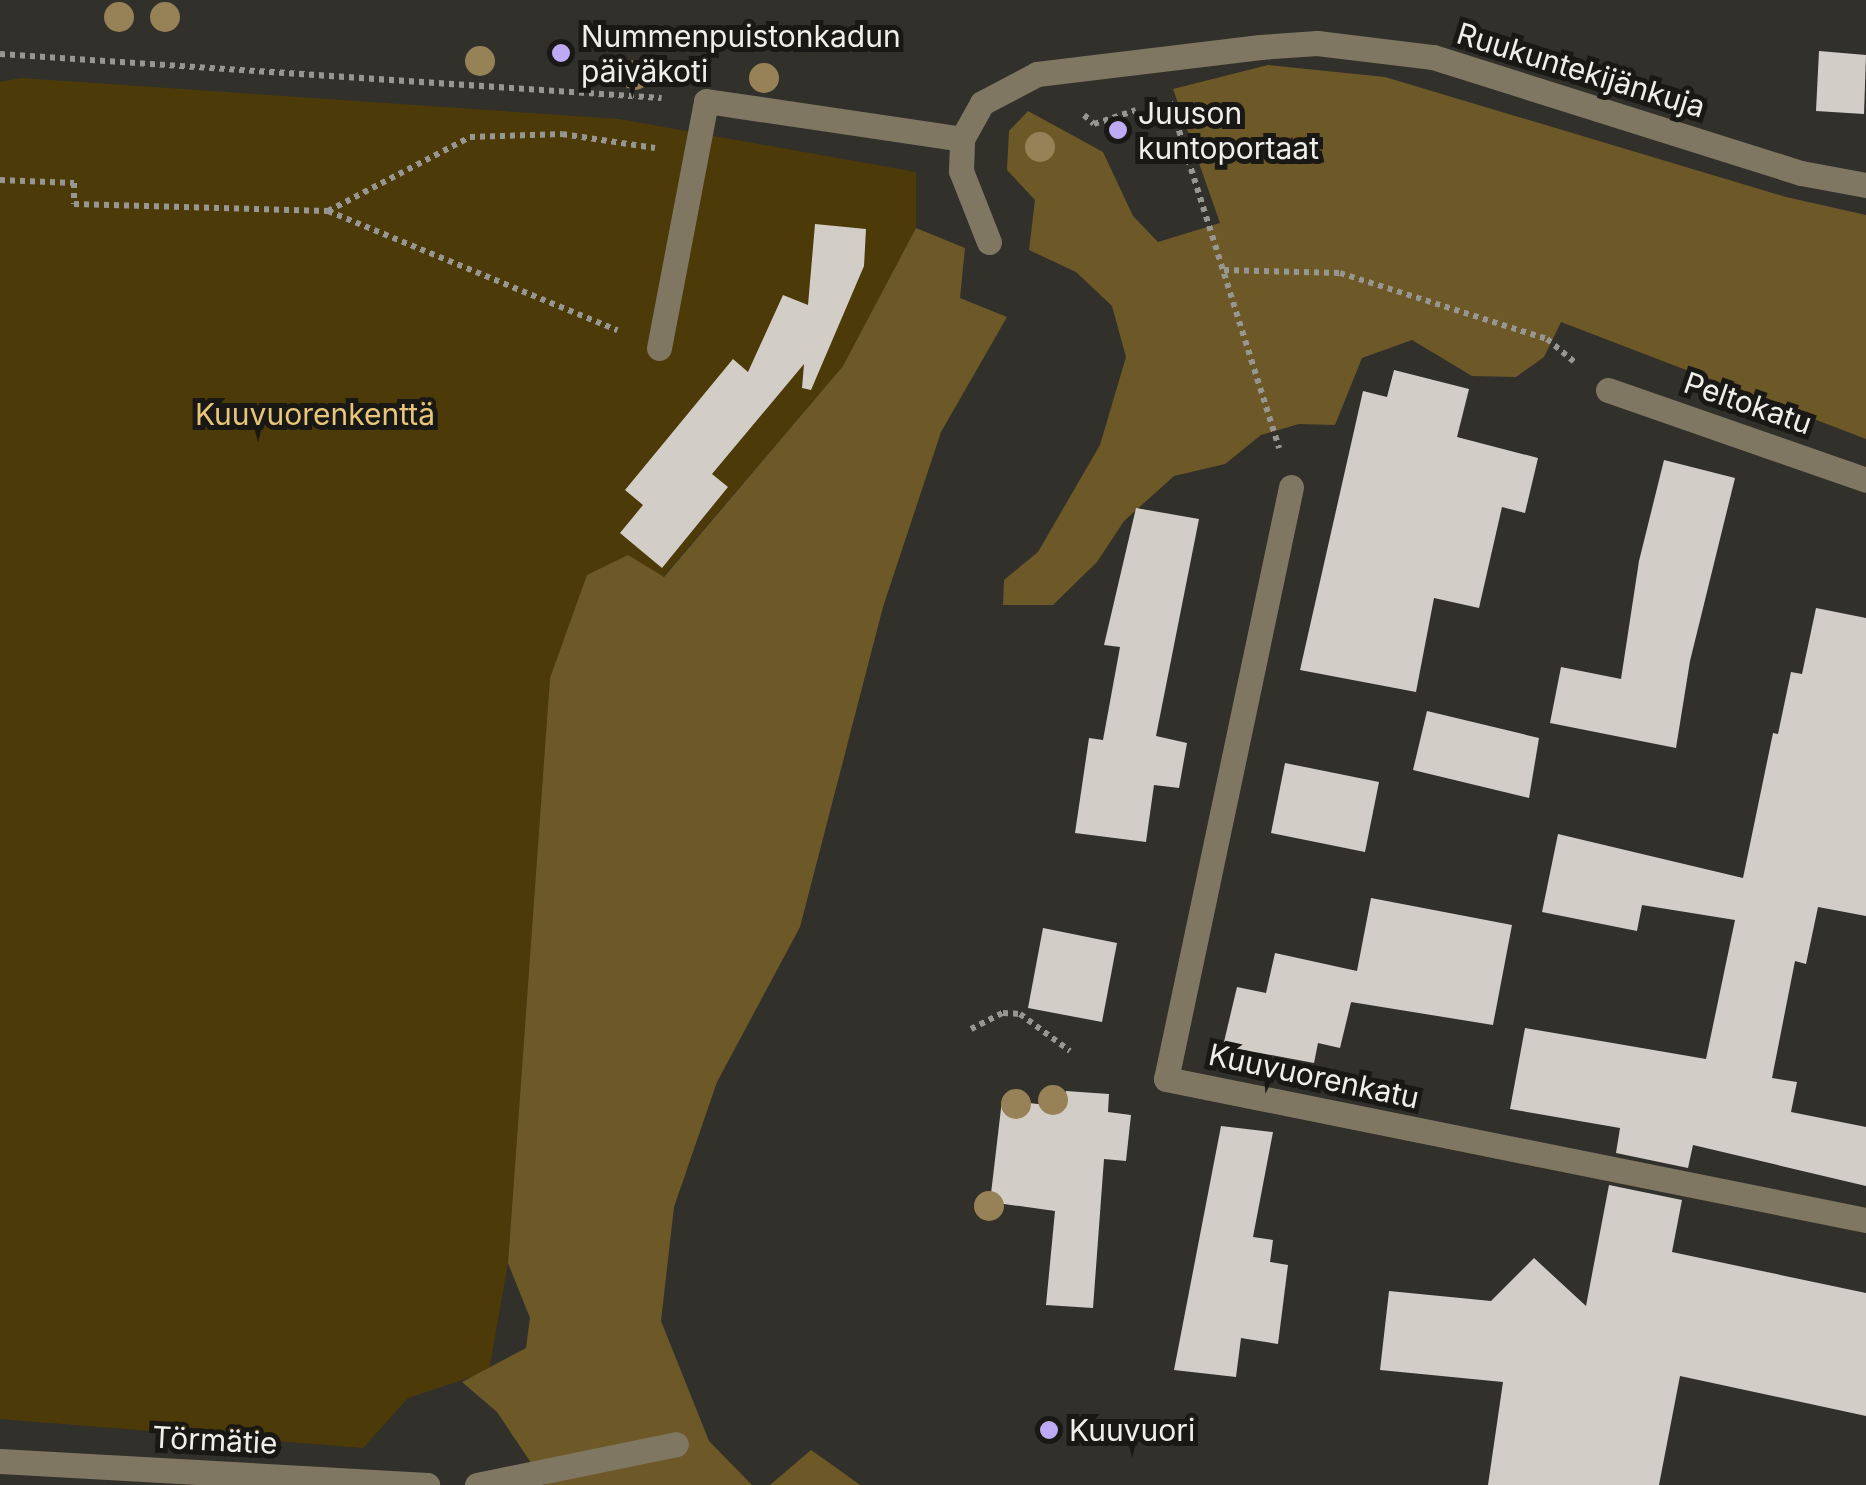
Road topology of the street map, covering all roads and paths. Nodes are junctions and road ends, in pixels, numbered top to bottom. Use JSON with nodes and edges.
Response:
{"nodes":[{"id":1,"x":0,"y":54,"type":"edge"},
{"id":2,"x":706,"y":101,"type":"junction"},
{"id":3,"x":1119,"y":115,"type":"dead end"},
{"id":4,"x":962,"y":139,"type":"junction"},
{"id":5,"x":696,"y":154,"type":"junction"},
{"id":6,"x":0,"y":180,"type":"edge"},
{"id":7,"x":1866,"y":185,"type":"edge"},
{"id":8,"x":328,"y":211,"type":"junction"},
{"id":9,"x":989,"y":242,"type":"dead end"},
{"id":10,"x":1224,"y":270,"type":"junction"},
{"id":11,"x":660,"y":348,"type":"joint"},
{"id":12,"x":1608,"y":390,"type":"joint"},
{"id":13,"x":1276,"y":439,"type":"dead end"},
{"id":14,"x":1866,"y":480,"type":"edge"},
{"id":15,"x":1291,"y":487,"type":"dead end"},
{"id":16,"x":972,"y":1029,"type":"dead end"},
{"id":17,"x":1070,"y":1051,"type":"dead end"},
{"id":18,"x":1866,"y":1220,"type":"edge"},
{"id":19,"x":676,"y":1444,"type":"dead end"},
{"id":20,"x":0,"y":1461,"type":"edge"},
{"id":21,"x":427,"y":1485,"type":"edge"},
{"id":22,"x":476,"y":1485,"type":"edge"}],
"edges":[{"from":1,"to":2,"type":"path"},
{"from":2,"to":4,"type":"street"},
{"from":2,"to":5,"type":"street"},
{"from":3,"to":10,"type":"path"},
{"from":4,"to":7,"type":"street","name":"Ruukuntekijänkuja"},
{"from":4,"to":9,"type":"street"},
{"from":5,"to":8,"type":"path"},
{"from":5,"to":11,"type":"street"},
{"from":6,"to":8,"type":"path"},
{"from":8,"to":11,"type":"path"},
{"from":10,"to":12,"type":"path"},
{"from":10,"to":13,"type":"path"},
{"from":12,"to":14,"type":"street","name":"Peltokatu"},
{"from":15,"to":18,"type":"street","name":"Kuuvuorenkatu"},
{"from":16,"to":17,"type":"path"},
{"from":19,"to":22,"type":"street"},
{"from":20,"to":21,"type":"street","name":"Törmätie"}]}
